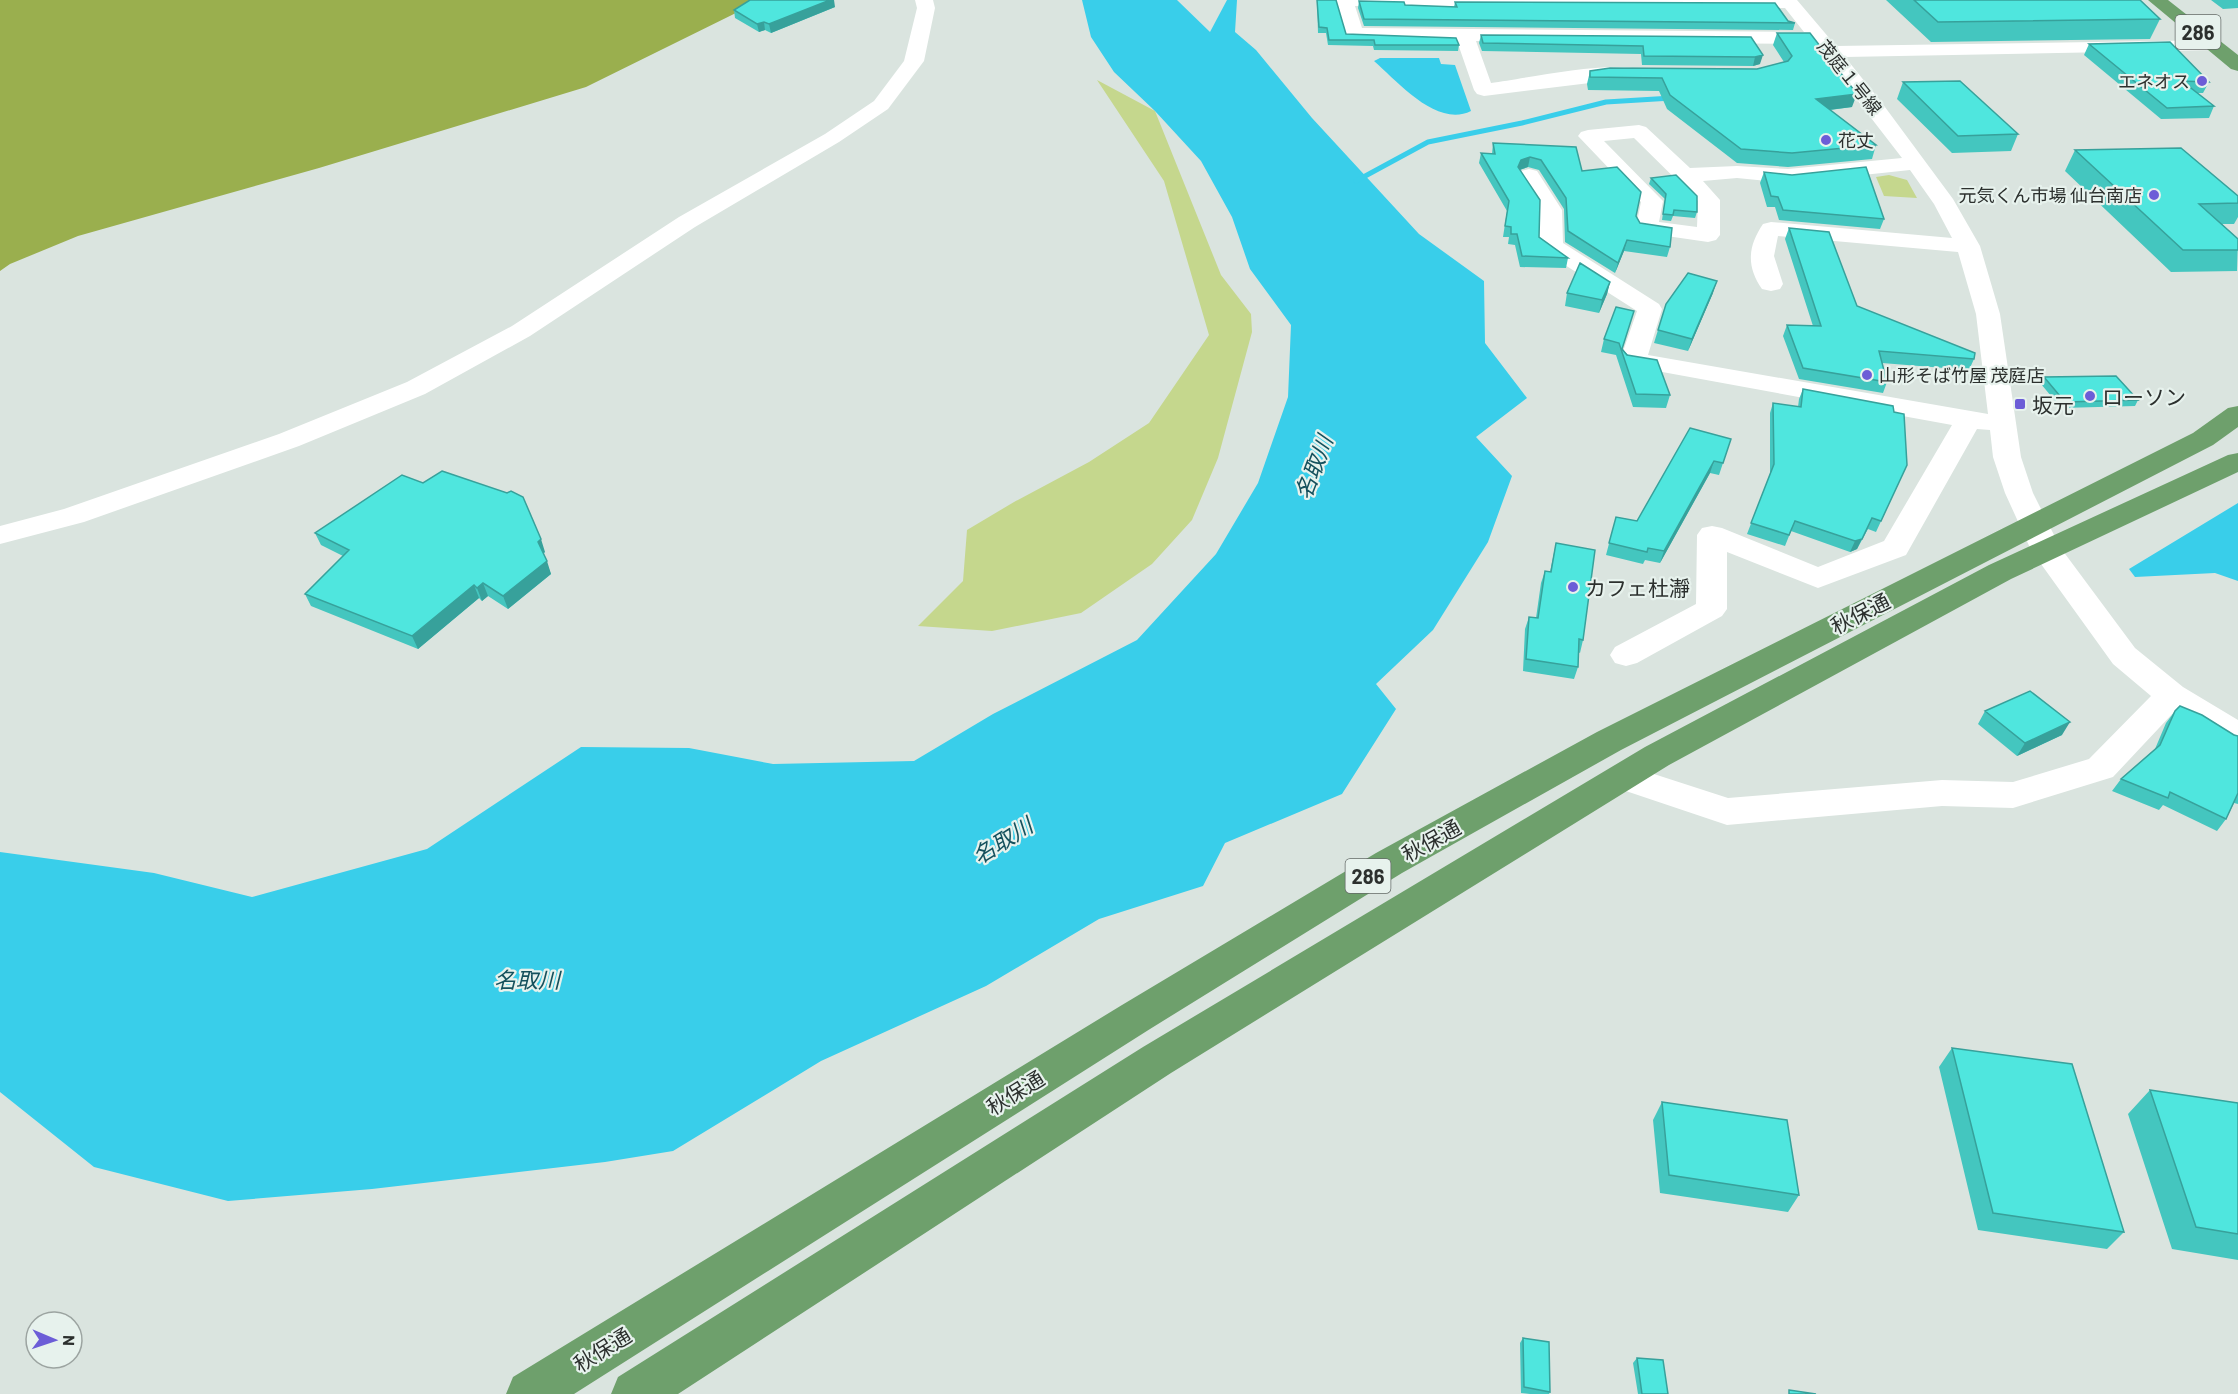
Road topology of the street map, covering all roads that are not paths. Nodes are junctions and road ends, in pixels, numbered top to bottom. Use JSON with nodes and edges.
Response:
{"nodes":[{"id":1,"x":924,"y":0,"type":"edge"},
{"id":2,"x":1344,"y":0,"type":"edge"},
{"id":3,"x":2157,"y":0,"type":"edge"},
{"id":4,"x":2182,"y":0,"type":"edge"},
{"id":5,"x":1572,"y":1,"type":"edge"},
{"id":6,"x":1675,"y":1,"type":"edge"},
{"id":7,"x":1789,"y":2,"type":"edge"},
{"id":8,"x":1465,"y":35,"type":"junction"},
{"id":9,"x":1589,"y":35,"type":"junction"},
{"id":10,"x":2213,"y":44,"type":"junction"},
{"id":11,"x":2238,"y":44,"type":"edge"},
{"id":12,"x":1823,"y":45,"type":"junction"},
{"id":13,"x":2238,"y":65,"type":"edge"},
{"id":14,"x":1652,"y":73,"type":"edge"},
{"id":15,"x":1594,"y":75,"type":"junction"},
{"id":16,"x":1621,"y":96,"type":"edge"},
{"id":17,"x":1916,"y":163,"type":"junction"},
{"id":18,"x":1685,"y":175,"type":"junction"},
{"id":19,"x":1529,"y":176,"type":"dead end"},
{"id":20,"x":1968,"y":246,"type":"junction"},
{"id":21,"x":1771,"y":284,"type":"dead end"},
{"id":22,"x":2238,"y":414,"type":"edge"},
{"id":23,"x":1969,"y":420,"type":"junction"},
{"id":24,"x":2001,"y":422,"type":"junction"},
{"id":25,"x":2238,"y":461,"type":"edge"},
{"id":26,"x":0,"y":535,"type":"edge"},
{"id":27,"x":2040,"y":538,"type":"junction"},
{"id":28,"x":1626,"y":655,"type":"dead end"},
{"id":29,"x":2172,"y":695,"type":"junction"},
{"id":30,"x":2238,"y":736,"type":"edge"},
{"id":31,"x":1623,"y":777,"type":"junction"},
{"id":32,"x":530,"y":1394,"type":"edge"},
{"id":33,"x":635,"y":1394,"type":"edge"}],
"edges":[{"from":1,"to":26,"type":"street"},
{"from":2,"to":5,"type":"street"},
{"from":2,"to":8,"type":"street"},
{"from":3,"to":10,"type":"highway","number":"286"},
{"from":4,"to":11,"type":"highway","number":"286"},
{"from":5,"to":6,"type":"street"},
{"from":5,"to":9,"type":"street"},
{"from":6,"to":7,"type":"street"},
{"from":7,"to":12,"type":"street","name":"茂庭１号線"},
{"from":8,"to":9,"type":"street"},
{"from":8,"to":15,"type":"street"},
{"from":9,"to":12,"type":"street"},
{"from":10,"to":12,"type":"street"},
{"from":10,"to":13,"type":"highway","number":"286"},
{"from":12,"to":17,"type":"street","name":"茂庭１号線"},
{"from":14,"to":15,"type":"street"},
{"from":15,"to":16,"type":"street"},
{"from":17,"to":18,"type":"street"},
{"from":17,"to":20,"type":"street","name":"茂庭１号線"},
{"from":18,"to":18,"type":"street"},
{"from":19,"to":23,"type":"street"},
{"from":20,"to":21,"type":"street"},
{"from":20,"to":24,"type":"street","name":"茂庭１号線"},
{"from":22,"to":27,"type":"highway","name":"秋保通","number":"286"},
{"from":23,"to":24,"type":"street"},
{"from":23,"to":28,"type":"street"},
{"from":24,"to":27,"type":"street","name":"茂庭１号線"},
{"from":25,"to":27,"type":"highway","name":"秋保通","number":"286"},
{"from":27,"to":29,"type":"street","name":"茂庭１号線"},
{"from":27,"to":31,"type":"highway","name":"秋保通","number":"286"},
{"from":27,"to":32,"type":"highway","name":"秋保通","number":"286"},
{"from":29,"to":30,"type":"street","name":"茂庭１号線"},
{"from":29,"to":31,"type":"street"},
{"from":31,"to":33,"type":"highway","name":"秋保通","number":"286"}]}
